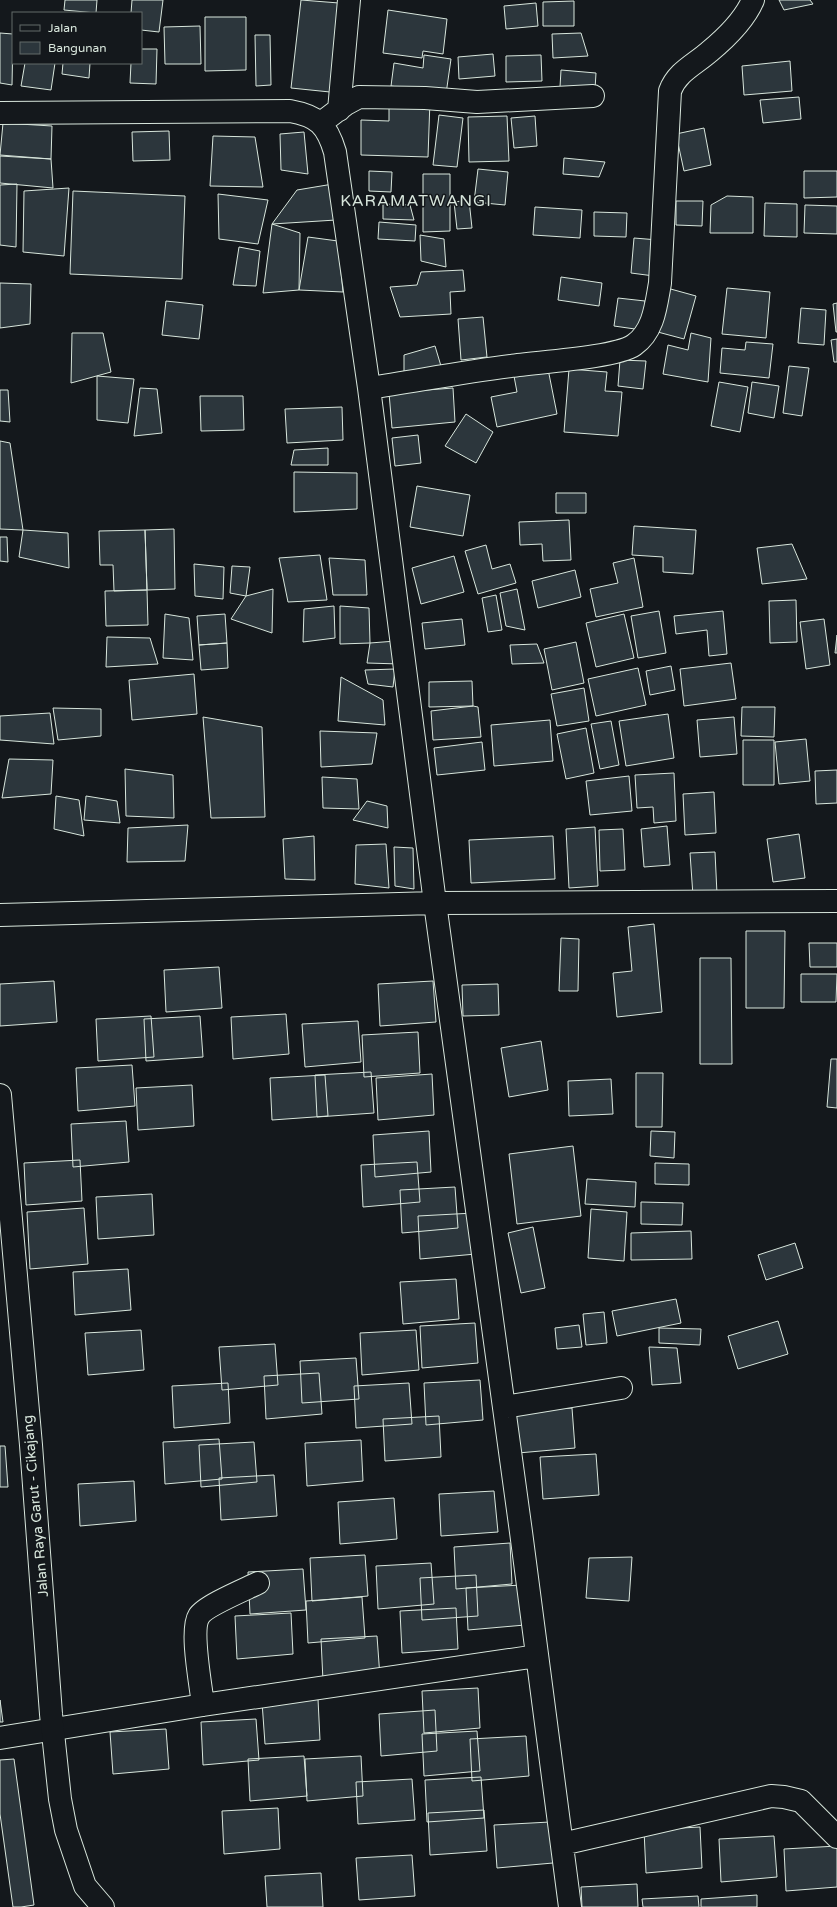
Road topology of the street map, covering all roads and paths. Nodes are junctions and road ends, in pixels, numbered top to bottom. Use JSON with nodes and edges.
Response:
{"nodes":[{"id":1,"x":349,"y":0,"type":"edge"},
{"id":2,"x":753,"y":0,"type":"edge"},
{"id":3,"x":593,"y":96,"type":"dead end"},
{"id":4,"x":339,"y":110,"type":"junction"},
{"id":5,"x":0,"y":113,"type":"edge"},
{"id":6,"x":320,"y":123,"type":"junction"},
{"id":7,"x":369,"y":388,"type":"junction"},
{"id":8,"x":837,"y":900,"type":"edge"},
{"id":9,"x":435,"y":903,"type":"junction"},
{"id":10,"x":0,"y":915,"type":"edge"},
{"id":11,"x":0,"y":1095,"type":"edge"},
{"id":12,"x":621,"y":1388,"type":"dead end"},
{"id":13,"x":504,"y":1407,"type":"junction"},
{"id":14,"x":258,"y":1583,"type":"dead end"},
{"id":15,"x":537,"y":1656,"type":"junction"},
{"id":16,"x":203,"y":1705,"type":"junction"},
{"id":17,"x":53,"y":1729,"type":"junction"},
{"id":18,"x":0,"y":1738,"type":"edge"},
{"id":19,"x":837,"y":1836,"type":"edge"},
{"id":20,"x":562,"y":1844,"type":"junction"},
{"id":21,"x":102,"y":1907,"type":"edge"},
{"id":22,"x":570,"y":1907,"type":"edge"}],
"edges":[{"from":1,"to":4,"type":"street"},
{"from":2,"to":7,"type":"street"},
{"from":3,"to":4,"type":"street"},
{"from":4,"to":6,"type":"street"},
{"from":5,"to":6,"type":"street"},
{"from":6,"to":7,"type":"street"},
{"from":7,"to":9,"type":"street"},
{"from":8,"to":9,"type":"street"},
{"from":9,"to":10,"type":"street"},
{"from":9,"to":13,"type":"street"},
{"from":11,"to":17,"type":"street","name":"Jalan Raya Garut - Cikajang"},
{"from":12,"to":13,"type":"street"},
{"from":13,"to":15,"type":"street"},
{"from":14,"to":16,"type":"street"},
{"from":15,"to":16,"type":"street"},
{"from":15,"to":20,"type":"street"},
{"from":16,"to":17,"type":"street"},
{"from":17,"to":18,"type":"street"},
{"from":17,"to":21,"type":"street","name":"Jalan Raya Garut - Cikajang"},
{"from":19,"to":20,"type":"street"},
{"from":20,"to":22,"type":"street"}]}
